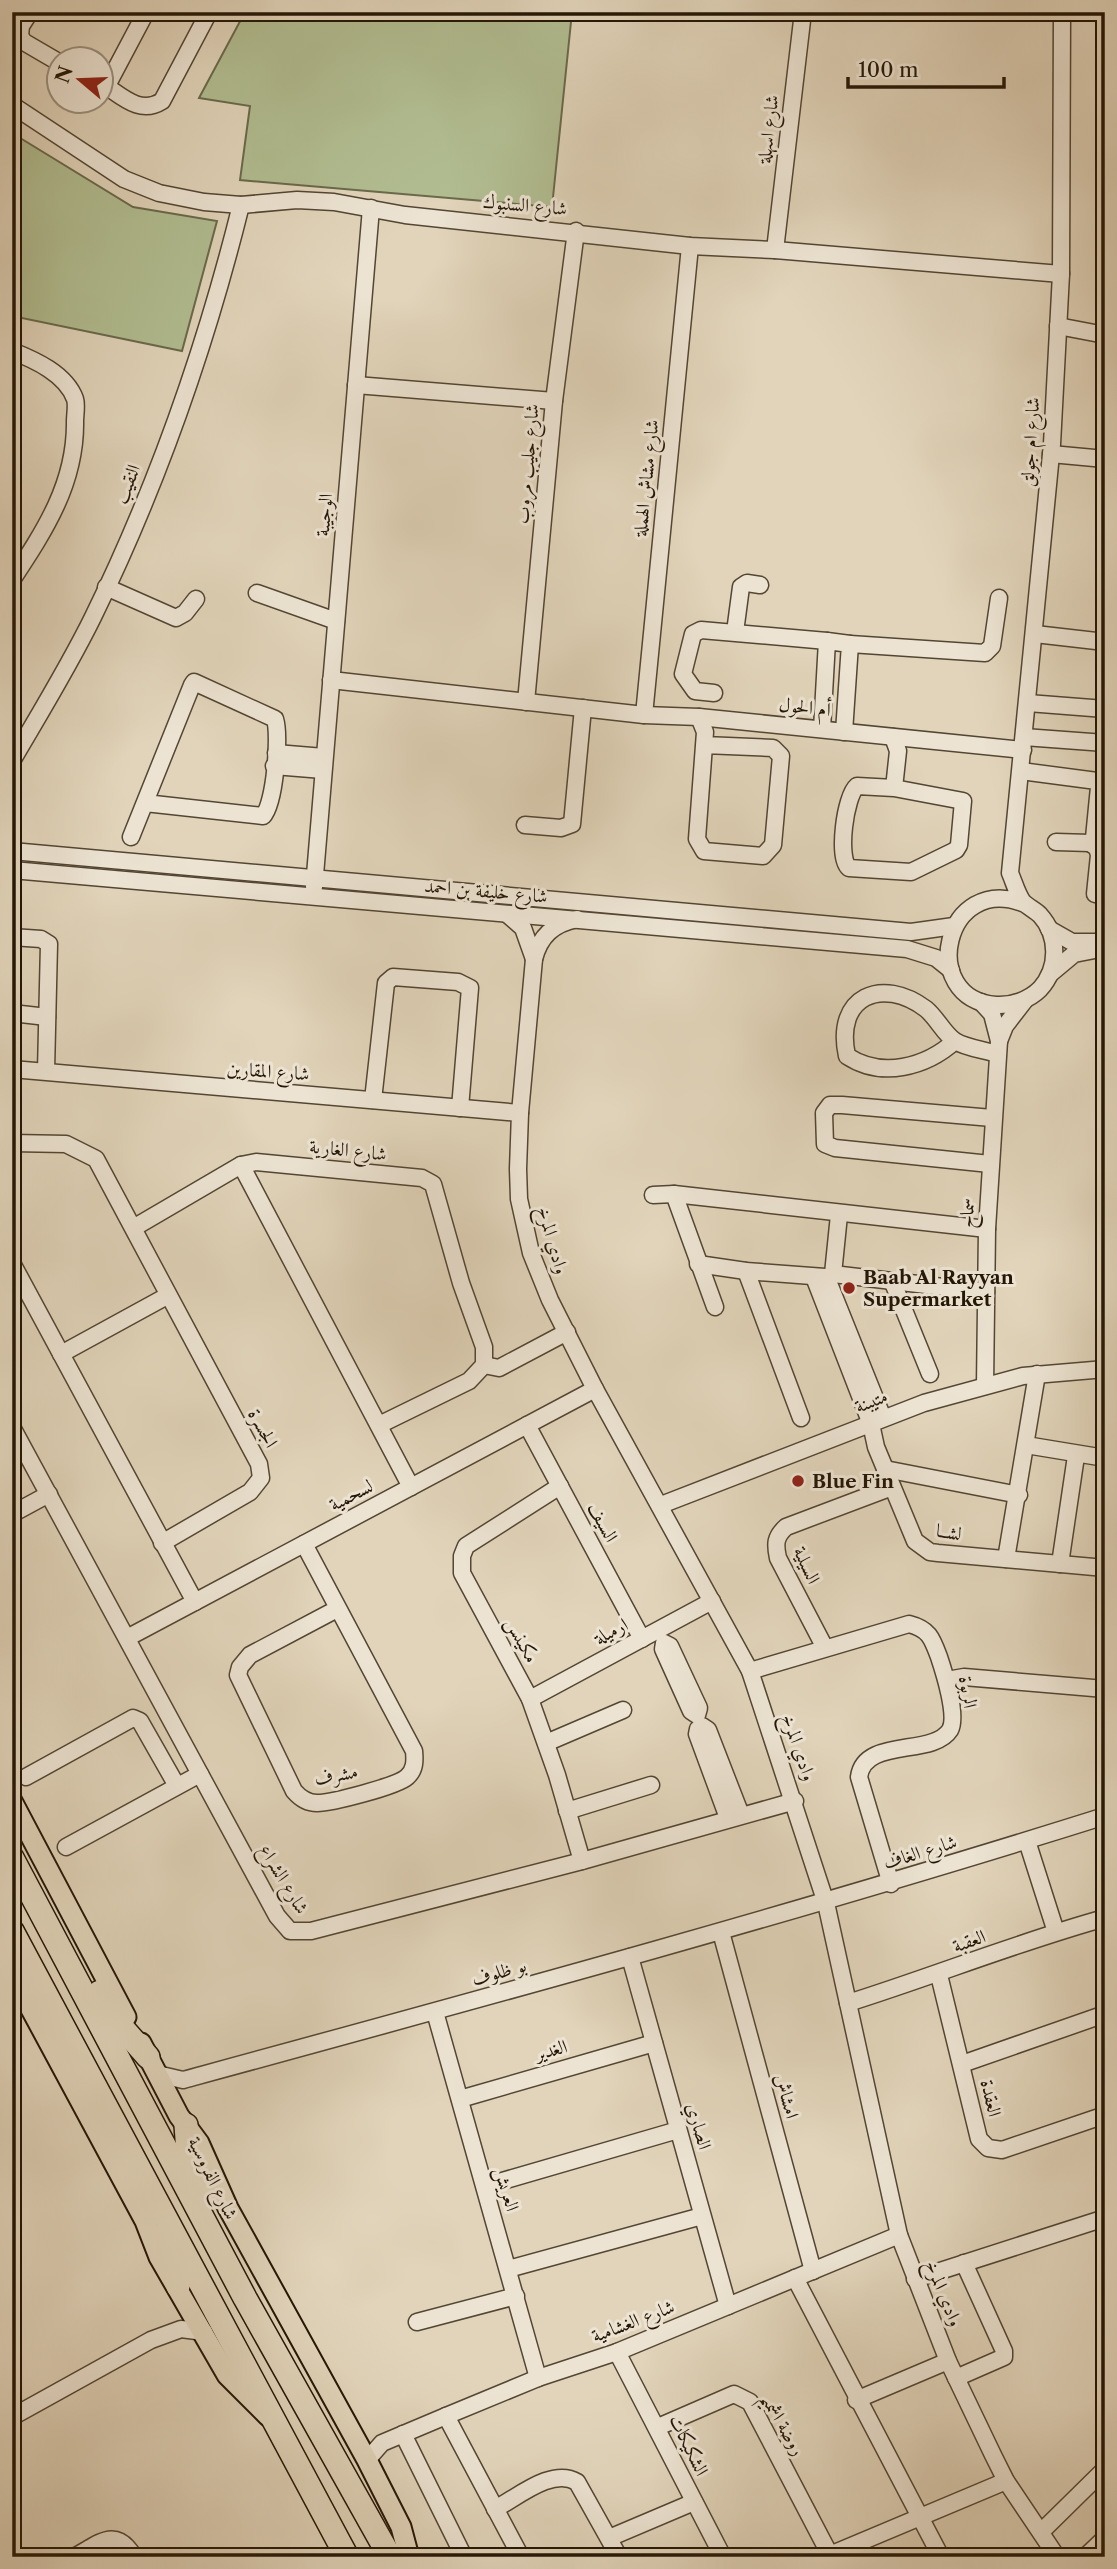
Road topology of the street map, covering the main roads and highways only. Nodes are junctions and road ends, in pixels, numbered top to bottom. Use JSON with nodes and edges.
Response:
{"nodes":[{"id":1,"x":12,"y":1801,"type":"edge"},
{"id":2,"x":12,"y":1858,"type":"edge"},
{"id":3,"x":26,"y":1884,"type":"junction"},
{"id":4,"x":12,"y":1931,"type":"edge"},
{"id":5,"x":12,"y":1974,"type":"edge"},
{"id":6,"x":152,"y":2066,"type":"junction"},
{"id":7,"x":90,"y":2078,"type":"junction"},
{"id":8,"x":180,"y":2116,"type":"junction"},
{"id":9,"x":237,"y":2282,"type":"junction"},
{"id":10,"x":181,"y":2291,"type":"junction"},
{"id":11,"x":276,"y":2423,"type":"junction"},
{"id":12,"x":347,"y":2557,"type":"edge"},
{"id":13,"x":390,"y":2557,"type":"edge"},
{"id":14,"x":409,"y":2557,"type":"edge"}],
"edges":[{"from":1,"to":6,"type":"main road","name":"شارع الفروسية"},
{"from":2,"to":3,"type":"highway","name":"شارع الفروسية"},
{"from":3,"to":6,"type":"highway"},
{"from":3,"to":9,"type":"highway","name":"شارع الفروسية"},
{"from":4,"to":7,"type":"highway"},
{"from":5,"to":10,"type":"main road"},
{"from":6,"to":8,"type":"main road","name":"شارع الفروسية"},
{"from":7,"to":10,"type":"highway"},
{"from":7,"to":11,"type":"highway"},
{"from":8,"to":9,"type":"highway"},
{"from":8,"to":14,"type":"main road","name":"شارع الفروسية"},
{"from":9,"to":13,"type":"highway","name":"شارع الفروسية"},
{"from":10,"to":11,"type":"main road"},
{"from":11,"to":12,"type":"highway"}]}
